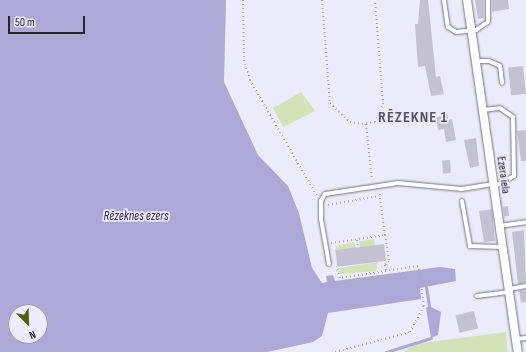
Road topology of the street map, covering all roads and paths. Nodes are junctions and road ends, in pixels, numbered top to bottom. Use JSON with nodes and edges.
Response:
{"nodes":[{"id":1,"x":243,"y":0,"type":"edge"},
{"id":2,"x":322,"y":0,"type":"edge"},
{"id":3,"x":375,"y":0,"type":"edge"},
{"id":4,"x":444,"y":0,"type":"edge"},
{"id":5,"x":467,"y":0,"type":"edge"},
{"id":6,"x":488,"y":0,"type":"edge"},
{"id":7,"x":471,"y":30,"type":"junction"},
{"id":8,"x":475,"y":61,"type":"junction"},
{"id":9,"x":502,"y":83,"type":"dead end"},
{"id":10,"x":482,"y":110,"type":"junction"},
{"id":11,"x":366,"y":124,"type":"junction"},
{"id":12,"x":372,"y":185,"type":"junction"},
{"id":13,"x":378,"y":185,"type":"junction"},
{"id":14,"x":492,"y":186,"type":"junction"},
{"id":15,"x":379,"y":196,"type":"junction"},
{"id":16,"x":321,"y":201,"type":"junction"},
{"id":17,"x":462,"y":201,"type":"dead end"},
{"id":18,"x":328,"y":209,"type":"dead end"},
{"id":19,"x":526,"y":222,"type":"edge"},
{"id":20,"x":498,"y":226,"type":"junction"},
{"id":21,"x":384,"y":235,"type":"junction"},
{"id":22,"x":330,"y":238,"type":"dead end"},
{"id":23,"x":357,"y":240,"type":"junction"},
{"id":24,"x":502,"y":247,"type":"junction"},
{"id":25,"x":358,"y":248,"type":"dead end"},
{"id":26,"x":329,"y":264,"type":"joint"},
{"id":27,"x":386,"y":271,"type":"junction"},
{"id":28,"x":412,"y":272,"type":"dead end"},
{"id":29,"x":404,"y":273,"type":"junction"},
{"id":30,"x":394,"y":274,"type":"junction"},
{"id":31,"x":383,"y":276,"type":"junction"},
{"id":32,"x":373,"y":277,"type":"junction"},
{"id":33,"x":362,"y":279,"type":"junction"},
{"id":34,"x":351,"y":280,"type":"junction"},
{"id":35,"x":344,"y":282,"type":"dead end"},
{"id":36,"x":406,"y":283,"type":"dead end"},
{"id":37,"x":395,"y":285,"type":"dead end"},
{"id":38,"x":385,"y":286,"type":"dead end"},
{"id":39,"x":526,"y":286,"type":"edge"},
{"id":40,"x":374,"y":288,"type":"dead end"},
{"id":41,"x":364,"y":289,"type":"dead end"},
{"id":42,"x":353,"y":290,"type":"dead end"},
{"id":43,"x":508,"y":290,"type":"junction"},
{"id":44,"x":477,"y":296,"type":"dead end"},
{"id":45,"x":526,"y":338,"type":"edge"},
{"id":46,"x":516,"y":339,"type":"junction"},
{"id":47,"x":335,"y":352,"type":"edge"},
{"id":48,"x":518,"y":352,"type":"edge"}],
"edges":[{"from":1,"to":16,"type":"path"},
{"from":2,"to":11,"type":"path"},
{"from":3,"to":11,"type":"path"},
{"from":4,"to":7,"type":"lane"},
{"from":5,"to":7,"type":"street","name":"Ezera iela"},
{"from":6,"to":7,"type":"lane"},
{"from":7,"to":8,"type":"street","name":"Ezera iela"},
{"from":8,"to":9,"type":"lane"},
{"from":8,"to":10,"type":"street","name":"Ezera iela"},
{"from":10,"to":14,"type":"street","name":"Ezera iela"},
{"from":10,"to":14,"type":"lane"},
{"from":11,"to":12,"type":"path"},
{"from":12,"to":13,"type":"lane"},
{"from":12,"to":16,"type":"lane"},
{"from":13,"to":14,"type":"lane"},
{"from":13,"to":15,"type":"path"},
{"from":14,"to":20,"type":"street","name":"Ezera iela"},
{"from":15,"to":18,"type":"path"},
{"from":15,"to":21,"type":"path"},
{"from":16,"to":26,"type":"lane"},
{"from":17,"to":24,"type":"lane"},
{"from":19,"to":20,"type":"lane"},
{"from":20,"to":24,"type":"street","name":"Ezera iela"},
{"from":21,"to":23,"type":"path"},
{"from":21,"to":27,"type":"path"},
{"from":22,"to":23,"type":"path"},
{"from":23,"to":25,"type":"path"},
{"from":24,"to":43,"type":"street","name":"Ezera iela"},
{"from":26,"to":27,"type":"path"},
{"from":27,"to":47,"type":"path"},
{"from":28,"to":29,"type":"path"},
{"from":29,"to":30,"type":"path"},
{"from":29,"to":36,"type":"path"},
{"from":30,"to":31,"type":"path"},
{"from":30,"to":37,"type":"path"},
{"from":31,"to":32,"type":"path"},
{"from":31,"to":38,"type":"path"},
{"from":32,"to":33,"type":"path"},
{"from":32,"to":40,"type":"path"},
{"from":33,"to":34,"type":"path"},
{"from":33,"to":41,"type":"path"},
{"from":34,"to":35,"type":"path"},
{"from":34,"to":42,"type":"path"},
{"from":39,"to":43,"type":"lane"},
{"from":43,"to":44,"type":"lane"},
{"from":43,"to":46,"type":"street","name":"Ezera iela"},
{"from":45,"to":46,"type":"lane"},
{"from":46,"to":48,"type":"street","name":"Ezera iela"}]}
